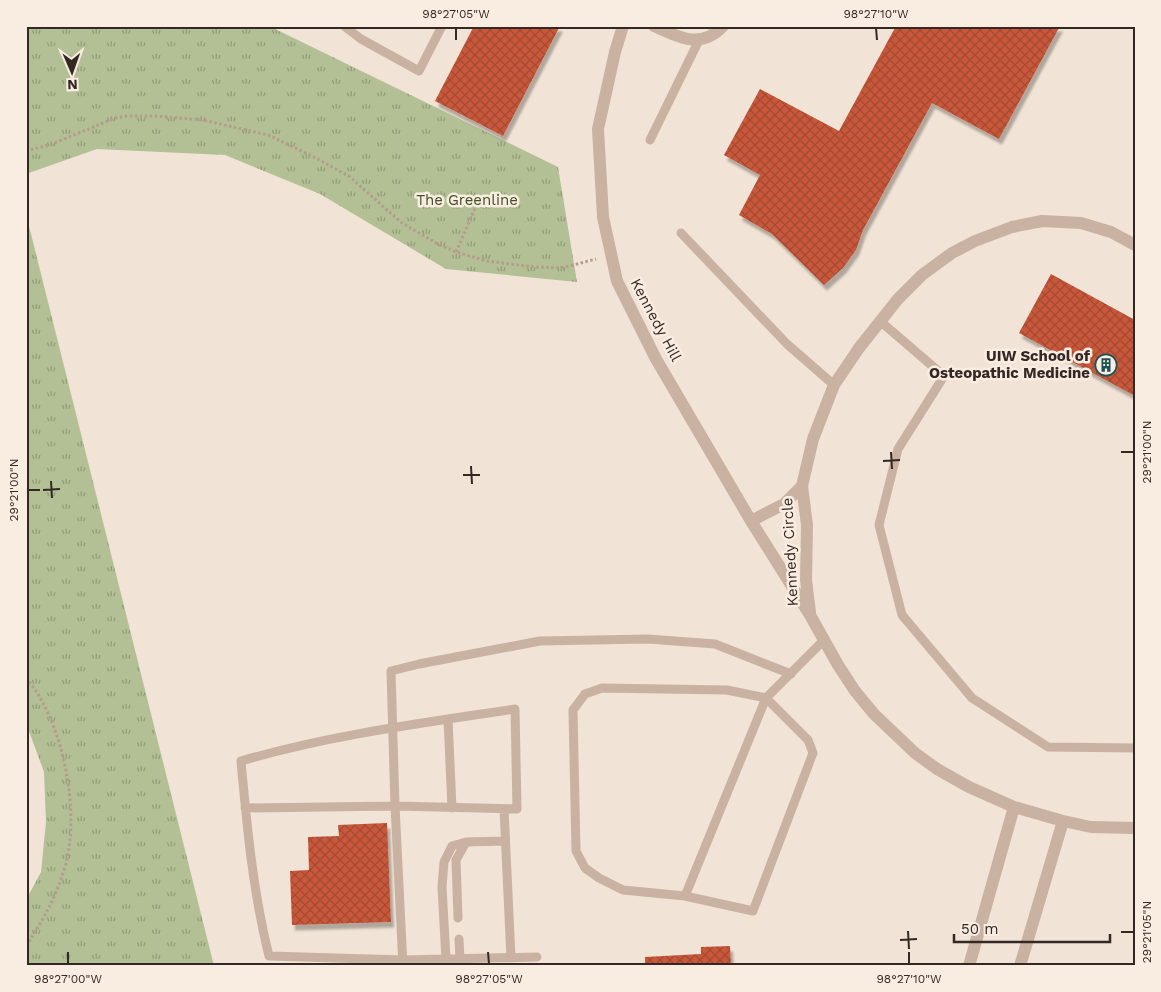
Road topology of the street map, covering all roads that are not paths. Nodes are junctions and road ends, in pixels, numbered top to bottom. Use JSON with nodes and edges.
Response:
{"nodes":[{"id":1,"x":344,"y":26,"type":"edge"},
{"id":2,"x":442,"y":26,"type":"edge"},
{"id":3,"x":623,"y":26,"type":"edge"},
{"id":4,"x":654,"y":26,"type":"edge"},
{"id":5,"x":723,"y":26,"type":"edge"},
{"id":6,"x":699,"y":40,"type":"junction"},
{"id":7,"x":650,"y":140,"type":"dead end"},
{"id":8,"x":681,"y":233,"type":"dead end"},
{"id":9,"x":1135,"y":245,"type":"edge"},
{"id":10,"x":880,"y":321,"type":"junction"},
{"id":11,"x":834,"y":384,"type":"junction"},
{"id":12,"x":802,"y":486,"type":"junction"},
{"id":13,"x":751,"y":521,"type":"junction"},
{"id":14,"x":810,"y":615,"type":"junction"},
{"id":15,"x":823,"y":641,"type":"junction"},
{"id":16,"x":791,"y":674,"type":"junction"},
{"id":17,"x":766,"y":698,"type":"junction"},
{"id":18,"x":448,"y":719,"type":"junction"},
{"id":19,"x":394,"y":727,"type":"junction"},
{"id":20,"x":1135,"y":748,"type":"edge"},
{"id":21,"x":395,"y":806,"type":"junction"},
{"id":22,"x":1014,"y":806,"type":"junction"},
{"id":23,"x":246,"y":808,"type":"junction"},
{"id":24,"x":452,"y":808,"type":"junction"},
{"id":25,"x":504,"y":810,"type":"junction"},
{"id":26,"x":1063,"y":821,"type":"junction"},
{"id":27,"x":1135,"y":828,"type":"edge"},
{"id":28,"x":505,"y":840,"type":"junction"},
{"id":29,"x":466,"y":842,"type":"junction"},
{"id":30,"x":685,"y":896,"type":"junction"},
{"id":31,"x":458,"y":918,"type":"dead end"},
{"id":32,"x":459,"y":939,"type":"dead end"},
{"id":33,"x":537,"y":957,"type":"dead end"},
{"id":34,"x":511,"y":958,"type":"junction"},
{"id":35,"x":446,"y":959,"type":"junction"},
{"id":36,"x":460,"y":959,"type":"junction"},
{"id":37,"x":403,"y":963,"type":"edge"},
{"id":38,"x":969,"y":966,"type":"edge"},
{"id":39,"x":1020,"y":966,"type":"edge"}],
"edges":[{"from":1,"to":2,"type":"lane"},
{"from":3,"to":13,"type":"street","name":"Kennedy Hill"},
{"from":4,"to":6,"type":"street"},
{"from":5,"to":6,"type":"street"},
{"from":6,"to":7,"type":"lane"},
{"from":8,"to":11,"type":"lane"},
{"from":9,"to":10,"type":"street","name":"Kennedy Circle"},
{"from":10,"to":11,"type":"street","name":"Kennedy Circle"},
{"from":10,"to":20,"type":"lane"},
{"from":11,"to":12,"type":"street","name":"Kennedy Circle"},
{"from":12,"to":13,"type":"street","name":"Kennedy Circle"},
{"from":12,"to":14,"type":"street","name":"Kennedy Circle"},
{"from":13,"to":14,"type":"street","name":"Kennedy Circle"},
{"from":14,"to":15,"type":"street","name":"Kennedy Circle"},
{"from":15,"to":16,"type":"lane"},
{"from":15,"to":22,"type":"street","name":"Kennedy Circle"},
{"from":16,"to":17,"type":"lane"},
{"from":16,"to":19,"type":"lane"},
{"from":17,"to":30,"type":"lane"},
{"from":17,"to":30,"type":"lane"},
{"from":17,"to":30,"type":"lane"},
{"from":18,"to":19,"type":"lane"},
{"from":18,"to":24,"type":"lane"},
{"from":18,"to":25,"type":"lane"},
{"from":19,"to":21,"type":"lane"},
{"from":19,"to":23,"type":"lane"},
{"from":21,"to":23,"type":"lane"},
{"from":21,"to":24,"type":"lane"},
{"from":21,"to":37,"type":"lane"},
{"from":22,"to":26,"type":"street","name":"Kennedy Circle"},
{"from":22,"to":38,"type":"street"},
{"from":23,"to":37,"type":"lane"},
{"from":24,"to":25,"type":"lane"},
{"from":25,"to":28,"type":"lane"},
{"from":26,"to":27,"type":"street","name":"Kennedy Circle"},
{"from":26,"to":39,"type":"street"},
{"from":28,"to":29,"type":"lane"},
{"from":28,"to":34,"type":"lane"},
{"from":29,"to":31,"type":"lane"},
{"from":29,"to":35,"type":"lane"},
{"from":32,"to":36,"type":"lane"},
{"from":33,"to":34,"type":"lane"},
{"from":34,"to":36,"type":"lane"},
{"from":35,"to":36,"type":"lane"},
{"from":35,"to":37,"type":"lane"}]}
